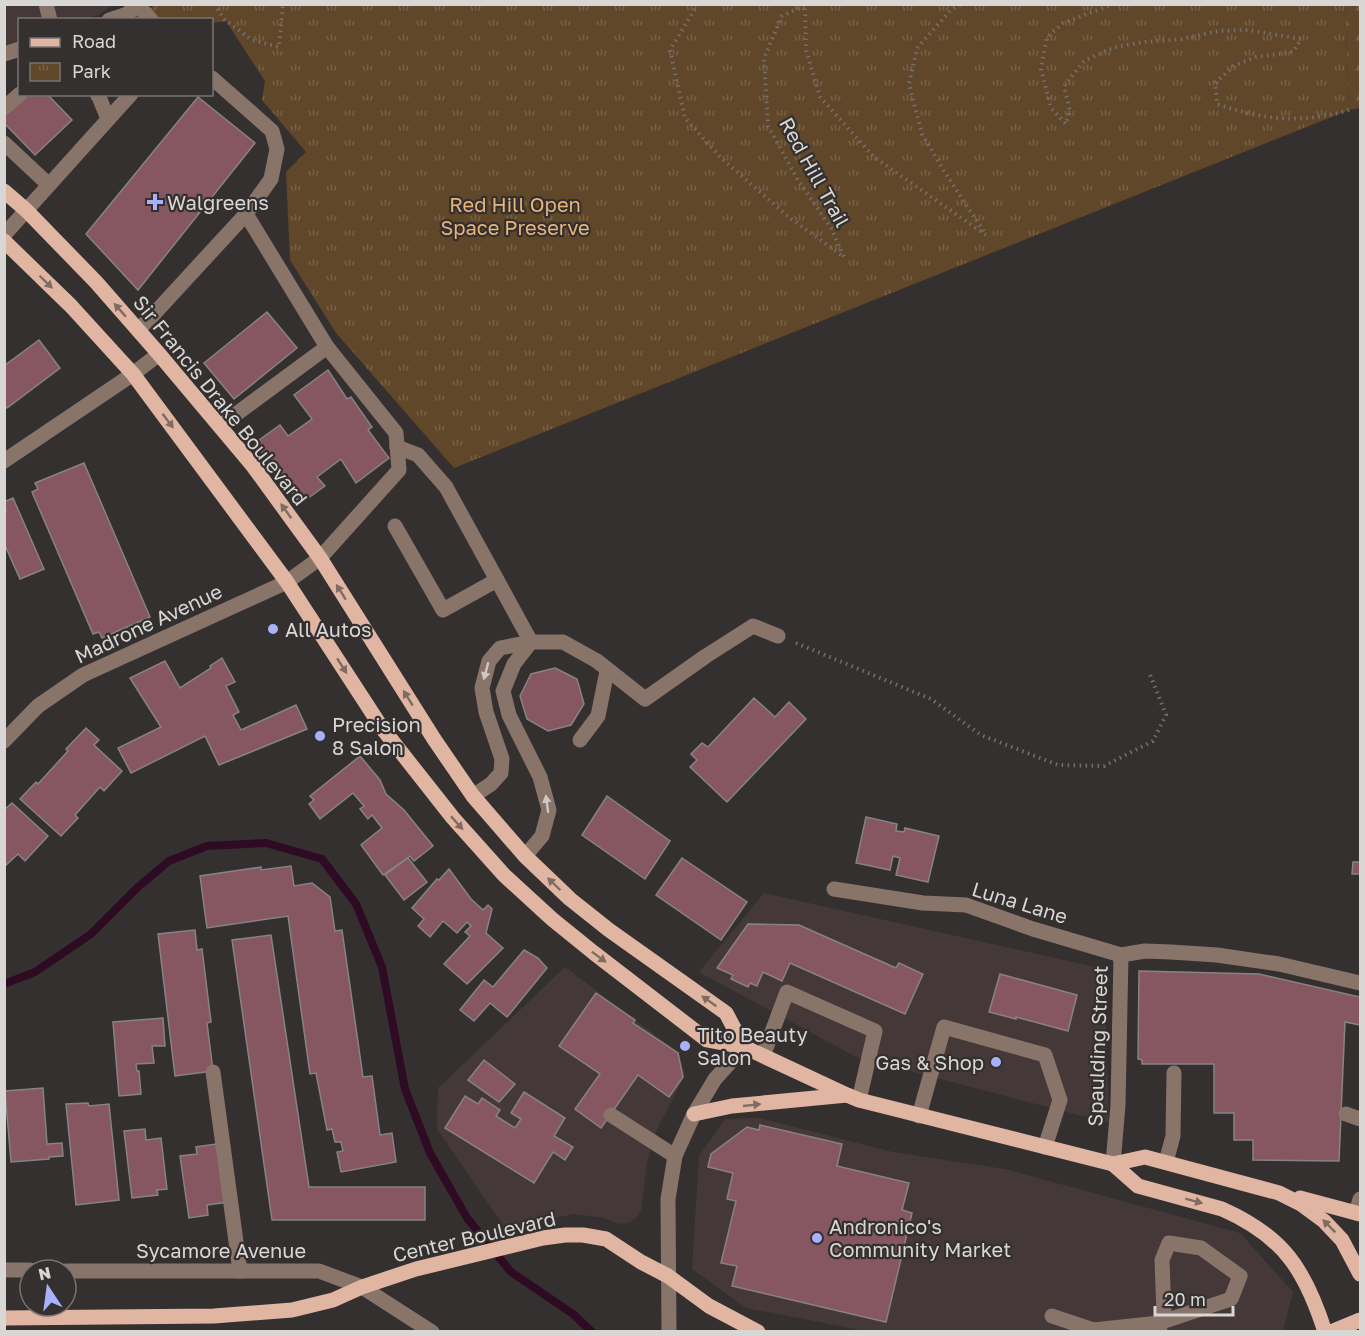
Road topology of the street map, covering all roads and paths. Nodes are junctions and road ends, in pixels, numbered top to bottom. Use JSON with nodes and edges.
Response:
{"nodes":[{"id":1,"x":214,"y":4,"type":"edge"},
{"id":2,"x":283,"y":4,"type":"edge"},
{"id":3,"x":698,"y":4,"type":"edge"},
{"id":4,"x":962,"y":4,"type":"edge"},
{"id":5,"x":1114,"y":4,"type":"edge"},
{"id":6,"x":138,"y":5,"type":"edge"},
{"id":7,"x":116,"y":18,"type":"edge"},
{"id":8,"x":149,"y":18,"type":"edge"},
{"id":9,"x":213,"y":79,"type":"edge"},
{"id":10,"x":18,"y":96,"type":"edge"},
{"id":11,"x":98,"y":96,"type":"edge"},
{"id":12,"x":128,"y":96,"type":"edge"},
{"id":13,"x":4,"y":108,"type":"edge"},
{"id":14,"x":1349,"y":110,"type":"dead end"},
{"id":15,"x":108,"y":119,"type":"junction"},
{"id":16,"x":4,"y":143,"type":"edge"},
{"id":17,"x":49,"y":184,"type":"junction"},
{"id":18,"x":4,"y":191,"type":"edge"},
{"id":19,"x":26,"y":210,"type":"junction"},
{"id":20,"x":246,"y":214,"type":"junction"},
{"id":21,"x":4,"y":235,"type":"edge"},
{"id":22,"x":4,"y":241,"type":"edge"},
{"id":23,"x":138,"y":330,"type":"junction"},
{"id":24,"x":327,"y":347,"type":"junction"},
{"id":25,"x":159,"y":354,"type":"junction"},
{"id":26,"x":133,"y":374,"type":"junction"},
{"id":27,"x":220,"y":426,"type":"junction"},
{"id":28,"x":397,"y":447,"type":"junction"},
{"id":29,"x":4,"y":460,"type":"edge"},
{"id":30,"x":395,"y":526,"type":"dead end"},
{"id":31,"x":320,"y":558,"type":"junction"},
{"id":32,"x":497,"y":580,"type":"junction"},
{"id":33,"x":287,"y":582,"type":"junction"},
{"id":34,"x":778,"y":636,"type":"joint"},
{"id":35,"x":531,"y":642,"type":"junction"},
{"id":36,"x":607,"y":671,"type":"junction"},
{"id":37,"x":1149,"y":672,"type":"dead end"},
{"id":38,"x":580,"y":740,"type":"dead end"},
{"id":39,"x":4,"y":741,"type":"edge"},
{"id":40,"x":473,"y":796,"type":"junction"},
{"id":41,"x":525,"y":856,"type":"junction"},
{"id":42,"x":834,"y":889,"type":"dead end"},
{"id":43,"x":1121,"y":955,"type":"junction"},
{"id":44,"x":1360,"y":982,"type":"edge"},
{"id":45,"x":744,"y":1047,"type":"junction"},
{"id":46,"x":763,"y":1056,"type":"junction"},
{"id":47,"x":213,"y":1072,"type":"dead end"},
{"id":48,"x":1174,"y":1073,"type":"dead end"},
{"id":49,"x":853,"y":1097,"type":"junction"},
{"id":50,"x":694,"y":1114,"type":"junction"},
{"id":51,"x":612,"y":1115,"type":"dead end"},
{"id":52,"x":920,"y":1116,"type":"junction"},
{"id":53,"x":1045,"y":1147,"type":"junction"},
{"id":54,"x":675,"y":1156,"type":"junction"},
{"id":55,"x":1166,"y":1162,"type":"junction"},
{"id":56,"x":1113,"y":1164,"type":"junction"},
{"id":57,"x":1268,"y":1189,"type":"junction"},
{"id":58,"x":1359,"y":1208,"type":"edge"},
{"id":59,"x":78,"y":1271,"type":"edge"},
{"id":60,"x":240,"y":1271,"type":"junction"},
{"id":61,"x":1360,"y":1274,"type":"edge"},
{"id":62,"x":668,"y":1276,"type":"junction"},
{"id":63,"x":362,"y":1287,"type":"junction"},
{"id":64,"x":1052,"y":1316,"type":"dead end"},
{"id":65,"x":4,"y":1318,"type":"edge"},
{"id":66,"x":1360,"y":1320,"type":"edge"},
{"id":67,"x":1160,"y":1327,"type":"edge"},
{"id":68,"x":1094,"y":1331,"type":"edge"},
{"id":69,"x":432,"y":1332,"type":"edge"},
{"id":70,"x":669,"y":1332,"type":"edge"},
{"id":71,"x":758,"y":1332,"type":"edge"},
{"id":72,"x":1325,"y":1332,"type":"edge"},
{"id":73,"x":1331,"y":1332,"type":"edge"}],
"edges":[{"from":1,"to":2,"type":"path"},
{"from":3,"to":4,"type":"path","name":"Red Hill Trail"},
{"from":5,"to":14,"type":"path"},
{"from":6,"to":7,"type":"street"},
{"from":6,"to":8,"type":"street"},
{"from":9,"to":20,"type":"street"},
{"from":10,"to":13,"type":"street"},
{"from":11,"to":15,"type":"street"},
{"from":12,"to":15,"type":"street"},
{"from":15,"to":17,"type":"street"},
{"from":16,"to":17,"type":"street"},
{"from":17,"to":19,"type":"street"},
{"from":18,"to":19,"type":"main road","name":"Sir Francis Drake Boulevard"},
{"from":19,"to":21,"type":"street"},
{"from":23,"to":19,"type":"main road","name":"Sir Francis Drake Boulevard","one_way":true},
{"from":20,"to":23,"type":"street"},
{"from":20,"to":24,"type":"street"},
{"from":22,"to":26,"type":"main road","one_way":true},
{"from":23,"to":25,"type":"main road","name":"Sir Francis Drake Boulevard"},
{"from":24,"to":27,"type":"street"},
{"from":24,"to":28,"type":"street"},
{"from":25,"to":26,"type":"street"},
{"from":25,"to":27,"type":"main road","name":"Sir Francis Drake Boulevard"},
{"from":26,"to":29,"type":"street"},
{"from":26,"to":33,"type":"main road","one_way":true},
{"from":31,"to":27,"type":"main road","name":"Sir Francis Drake Boulevard","one_way":true},
{"from":28,"to":31,"type":"street","name":"Madrone Avenue"},
{"from":28,"to":32,"type":"street"},
{"from":30,"to":32,"type":"street"},
{"from":31,"to":33,"type":"street","name":"Madrone Avenue"},
{"from":40,"to":31,"type":"main road","name":"Sir Francis Drake Boulevard","one_way":true},
{"from":32,"to":35,"type":"street"},
{"from":33,"to":39,"type":"street","name":"Madrone Avenue"},
{"from":33,"to":45,"type":"main road","one_way":true},
{"from":34,"to":36,"type":"street"},
{"from":34,"to":37,"type":"path"},
{"from":35,"to":36,"type":"street"},
{"from":35,"to":40,"type":"street","one_way":true},
{"from":41,"to":35,"type":"street","one_way":true},
{"from":36,"to":38,"type":"street"},
{"from":40,"to":41,"type":"main road","name":"Sir Francis Drake Boulevard"},
{"from":45,"to":41,"type":"main road","name":"Sir Francis Drake Boulevard","one_way":true},
{"from":42,"to":43,"type":"street","name":"Luna Lane"},
{"from":43,"to":44,"type":"street","name":"Spaulding Street"},
{"from":43,"to":56,"type":"street","name":"Spaulding Street"},
{"from":45,"to":46,"type":"main road"},
{"from":45,"to":50,"type":"street"},
{"from":46,"to":49,"type":"main road"},
{"from":46,"to":49,"type":"street"},
{"from":47,"to":60,"type":"street"},
{"from":48,"to":55,"type":"street"},
{"from":50,"to":49,"type":"main road","one_way":true},
{"from":49,"to":52,"type":"main road"},
{"from":50,"to":54,"type":"street"},
{"from":51,"to":54,"type":"street"},
{"from":52,"to":53,"type":"main road"},
{"from":52,"to":53,"type":"street"},
{"from":53,"to":56,"type":"main road"},
{"from":54,"to":62,"type":"street"},
{"from":55,"to":56,"type":"main road"},
{"from":55,"to":57,"type":"main road"},
{"from":56,"to":72,"type":"main road","one_way":true},
{"from":57,"to":58,"type":"main road"},
{"from":61,"to":57,"type":"main road","one_way":true},
{"from":59,"to":60,"type":"street","name":"Sycamore Avenue"},
{"from":60,"to":63,"type":"street","name":"Sycamore Avenue"},
{"from":62,"to":63,"type":"main road","name":"Center Boulevard"},
{"from":62,"to":70,"type":"street"},
{"from":62,"to":71,"type":"main road","name":"Center Boulevard"},
{"from":63,"to":65,"type":"main road","name":"Center Boulevard"},
{"from":63,"to":69,"type":"street","name":"Sycamore Avenue"},
{"from":64,"to":68,"type":"street"},
{"from":66,"to":73,"type":"main road"},
{"from":67,"to":67,"type":"street"},
{"from":67,"to":68,"type":"street"}]}
